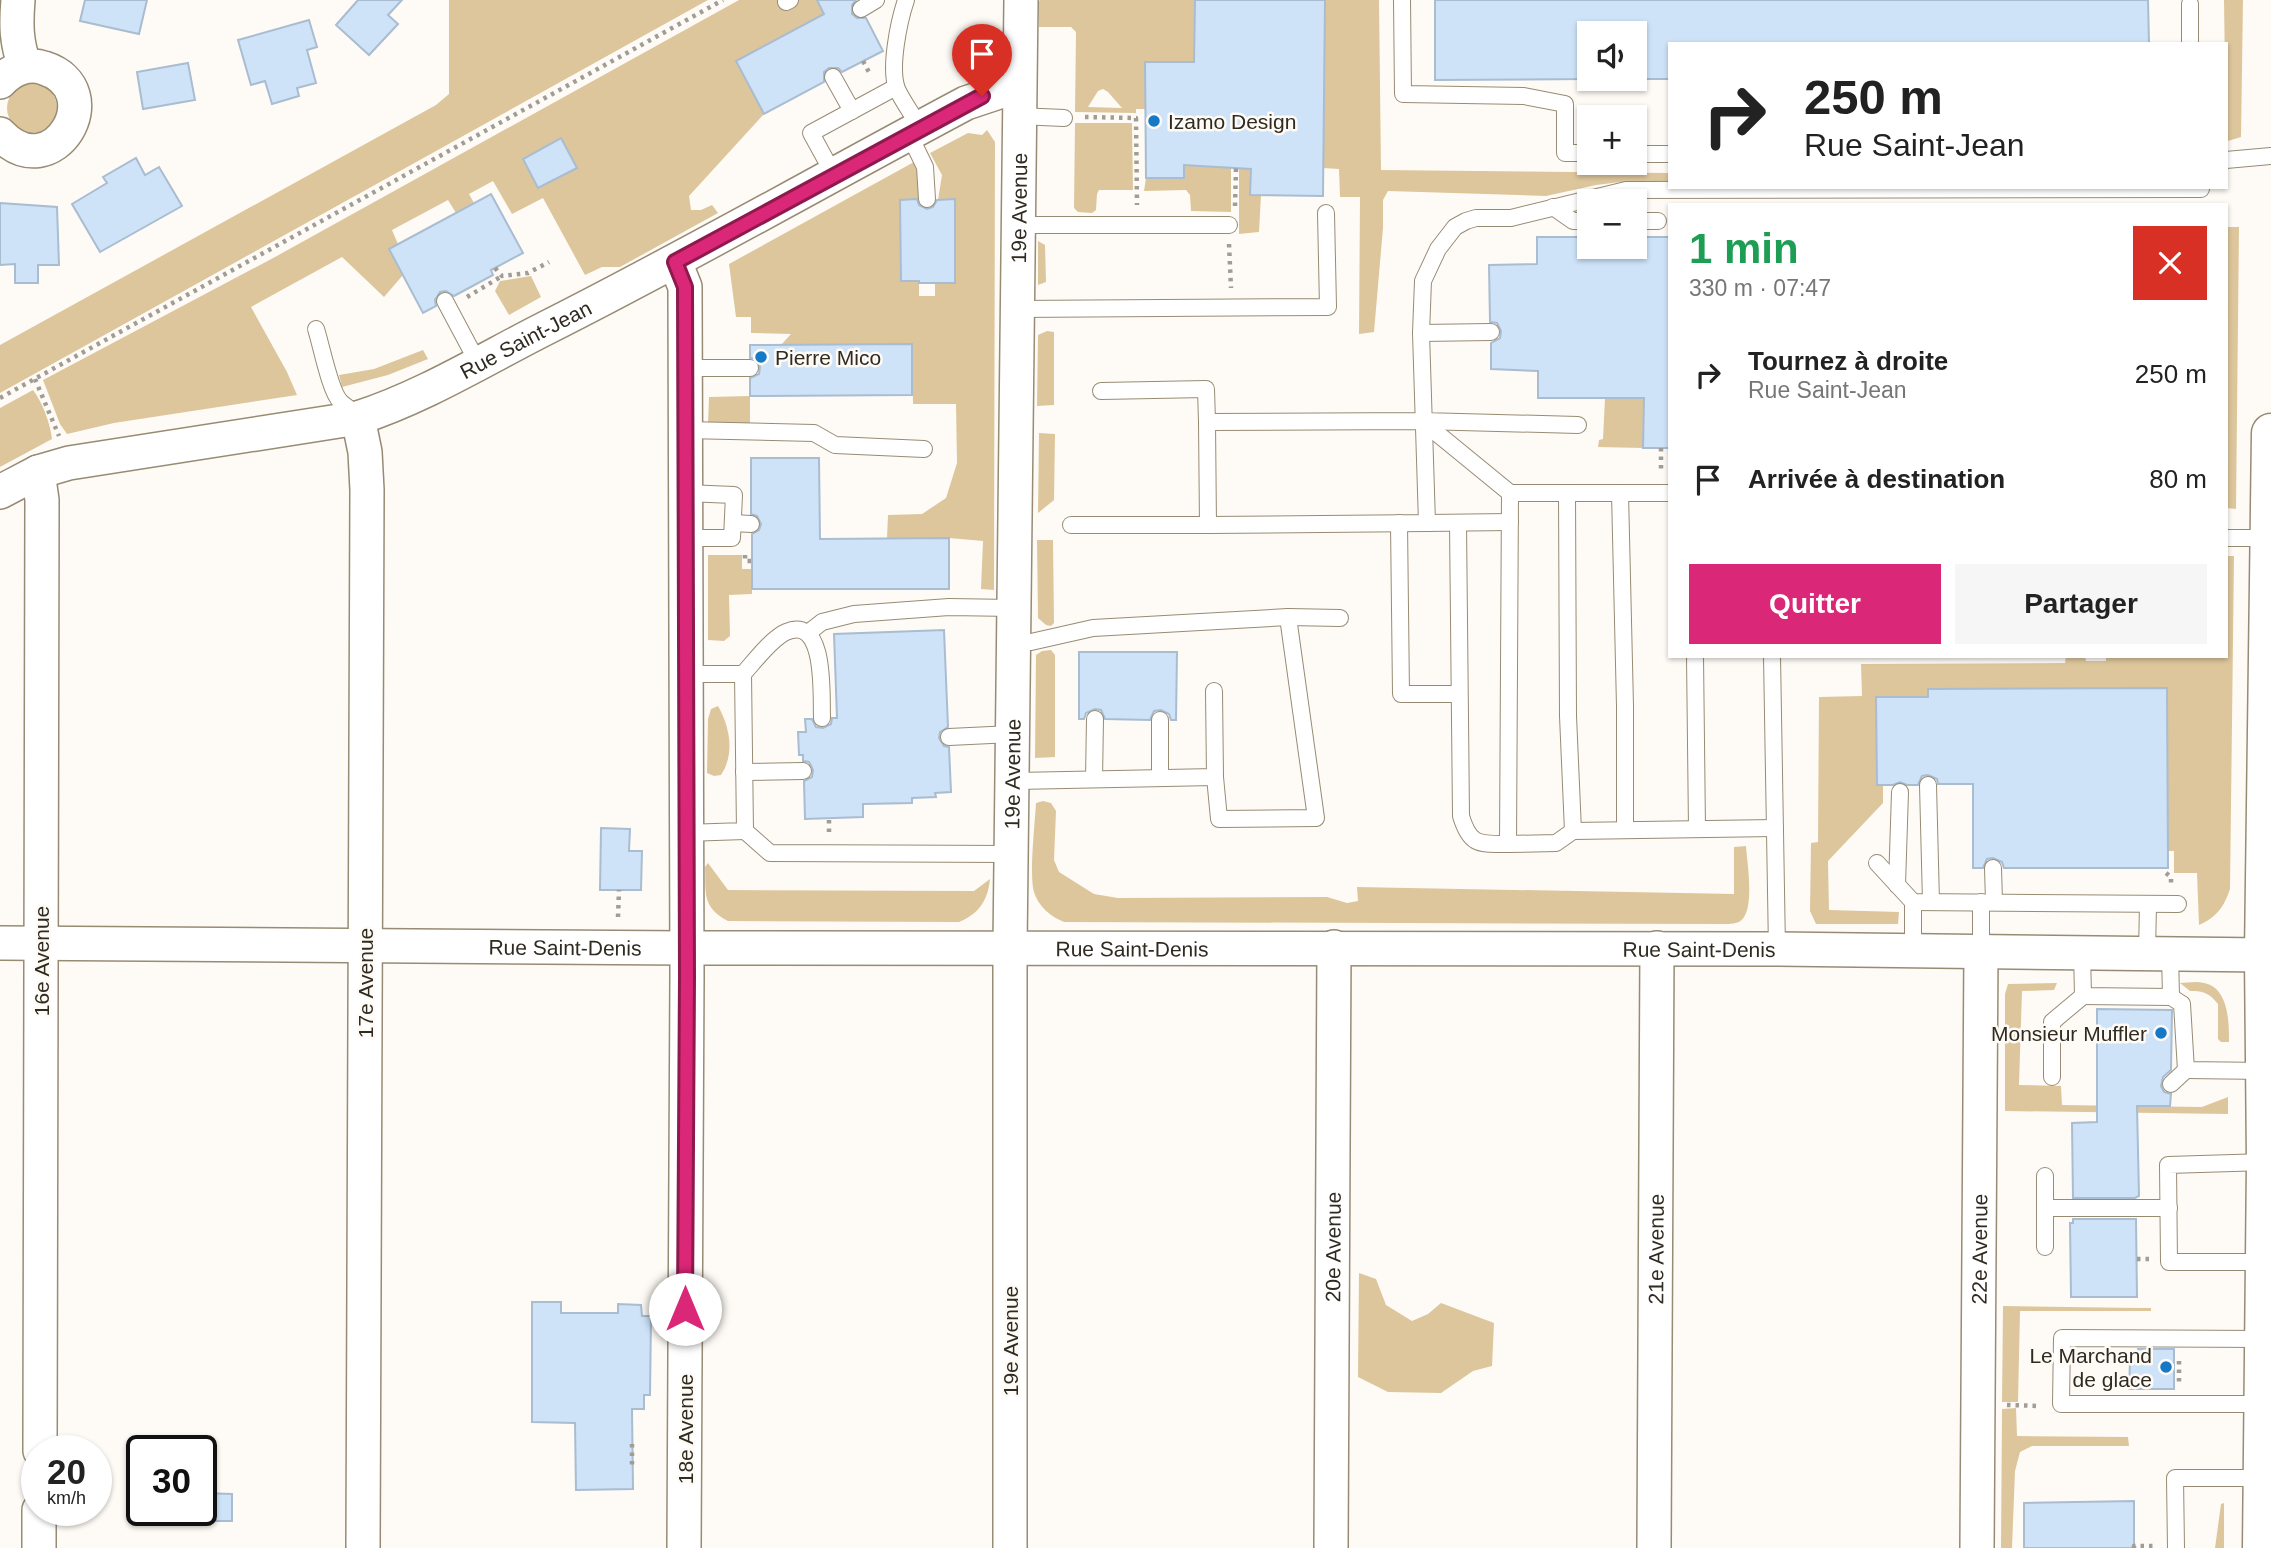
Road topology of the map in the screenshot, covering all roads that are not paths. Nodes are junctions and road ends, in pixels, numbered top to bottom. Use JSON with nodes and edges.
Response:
{"nodes":[{"id":1,"x":18,"y":0,"type":"edge"},
{"id":2,"x":876,"y":0,"type":"edge"},
{"id":3,"x":906,"y":0,"type":"edge"},
{"id":4,"x":1020,"y":0,"type":"edge"},
{"id":5,"x":1402,"y":0,"type":"edge"},
{"id":6,"x":2190,"y":4,"type":"dead end"},
{"id":7,"x":861,"y":9,"type":"dead end"},
{"id":8,"x":2189,"y":42,"type":"edge"},
{"id":9,"x":13,"y":74,"type":"edge"},
{"id":10,"x":833,"y":77,"type":"dead end"},
{"id":11,"x":896,"y":87,"type":"junction"},
{"id":12,"x":1018,"y":103,"type":"junction"},
{"id":13,"x":852,"y":111,"type":"junction"},
{"id":14,"x":1069,"y":118,"type":"road end"},
{"id":15,"x":914,"y":131,"type":"junction"},
{"id":16,"x":0,"y":134,"type":"edge"},
{"id":17,"x":1577,"y":153,"type":"edge"},
{"id":18,"x":1647,"y":154,"type":"edge"},
{"id":19,"x":1668,"y":154,"type":"edge"},
{"id":20,"x":2271,"y":156,"type":"edge"},
{"id":21,"x":2228,"y":160,"type":"edge"},
{"id":22,"x":834,"y":175,"type":"junction"},
{"id":23,"x":2200,"y":194,"type":"edge"},
{"id":24,"x":927,"y":200,"type":"dead end"},
{"id":25,"x":1553,"y":207,"type":"junction"},
{"id":26,"x":1326,"y":213,"type":"dead end"},
{"id":27,"x":1232,"y":219,"type":"road end"},
{"id":28,"x":1577,"y":221,"type":"edge"},
{"id":29,"x":1647,"y":221,"type":"edge"},
{"id":30,"x":1658,"y":221,"type":"dead end"},
{"id":31,"x":1017,"y":225,"type":"junction"},
{"id":32,"x":675,"y":262,"type":"junction"},
{"id":33,"x":447,"y":304,"type":"road end"},
{"id":34,"x":1016,"y":309,"type":"junction"},
{"id":35,"x":316,"y":329,"type":"dead end"},
{"id":36,"x":1491,"y":332,"type":"dead end"},
{"id":37,"x":1421,"y":333,"type":"junction"},
{"id":38,"x":478,"y":363,"type":"junction"},
{"id":39,"x":685,"y":368,"type":"junction"},
{"id":40,"x":750,"y":368,"type":"dead end"},
{"id":41,"x":1101,"y":391,"type":"dead end"},
{"id":42,"x":358,"y":418,"type":"junction"},
{"id":43,"x":1422,"y":421,"type":"junction"},
{"id":44,"x":1207,"y":422,"type":"junction"},
{"id":45,"x":1578,"y":425,"type":"dead end"},
{"id":46,"x":685,"y":430,"type":"junction"},
{"id":47,"x":2271,"y":433,"type":"edge"},
{"id":48,"x":924,"y":449,"type":"dead end"},
{"id":49,"x":38,"y":472,"type":"junction"},
{"id":50,"x":0,"y":492,"type":"edge"},
{"id":51,"x":685,"y":493,"type":"junction"},
{"id":52,"x":1510,"y":493,"type":"junction"},
{"id":53,"x":1567,"y":493,"type":"junction"},
{"id":54,"x":1620,"y":493,"type":"junction"},
{"id":55,"x":1668,"y":493,"type":"edge"},
{"id":56,"x":733,"y":523,"type":"junction"},
{"id":57,"x":1399,"y":523,"type":"junction"},
{"id":58,"x":1427,"y":523,"type":"junction"},
{"id":59,"x":1458,"y":523,"type":"junction"},
{"id":60,"x":1510,"y":523,"type":"junction"},
{"id":61,"x":751,"y":524,"type":"dead end"},
{"id":62,"x":1208,"y":524,"type":"junction"},
{"id":63,"x":1071,"y":525,"type":"dead end"},
{"id":64,"x":685,"y":538,"type":"junction"},
{"id":65,"x":2228,"y":538,"type":"edge"},
{"id":66,"x":2270,"y":538,"type":"edge"},
{"id":67,"x":1013,"y":608,"type":"junction"},
{"id":68,"x":1288,"y":617,"type":"junction"},
{"id":69,"x":1340,"y":618,"type":"dead end"},
{"id":70,"x":808,"y":633,"type":"junction"},
{"id":71,"x":1013,"y":642,"type":"junction"},
{"id":72,"x":1695,"y":658,"type":"edge"},
{"id":73,"x":1772,"y":658,"type":"edge"},
{"id":74,"x":685,"y":674,"type":"junction"},
{"id":75,"x":743,"y":674,"type":"junction"},
{"id":76,"x":1214,"y":691,"type":"dead end"},
{"id":77,"x":1459,"y":694,"type":"junction"},
{"id":78,"x":822,"y":718,"type":"dead end"},
{"id":79,"x":1095,"y":719,"type":"dead end"},
{"id":80,"x":1160,"y":720,"type":"dead end"},
{"id":81,"x":1012,"y":734,"type":"junction"},
{"id":82,"x":949,"y":737,"type":"dead end"},
{"id":83,"x":803,"y":771,"type":"dead end"},
{"id":84,"x":744,"y":772,"type":"junction"},
{"id":85,"x":1215,"y":777,"type":"junction"},
{"id":86,"x":1160,"y":778,"type":"junction"},
{"id":87,"x":1094,"y":779,"type":"junction"},
{"id":88,"x":1011,"y":781,"type":"junction"},
{"id":89,"x":1928,"y":785,"type":"dead end"},
{"id":90,"x":1900,"y":792,"type":"dead end"},
{"id":91,"x":1775,"y":828,"type":"junction"},
{"id":92,"x":1696,"y":829,"type":"junction"},
{"id":93,"x":1625,"y":830,"type":"junction"},
{"id":94,"x":745,"y":831,"type":"junction"},
{"id":95,"x":1573,"y":831,"type":"junction"},
{"id":96,"x":685,"y":833,"type":"junction"},
{"id":97,"x":2268,"y":839,"type":"edge"},
{"id":98,"x":1508,"y":844,"type":"junction"},
{"id":99,"x":1010,"y":854,"type":"junction"},
{"id":100,"x":1877,"y":863,"type":"dead end"},
{"id":101,"x":1993,"y":868,"type":"dead end"},
{"id":102,"x":1898,"y":885,"type":"junction"},
{"id":103,"x":1913,"y":902,"type":"junction"},
{"id":104,"x":1931,"y":902,"type":"junction"},
{"id":105,"x":1987,"y":902,"type":"junction"},
{"id":106,"x":2148,"y":904,"type":"junction"},
{"id":107,"x":2178,"y":904,"type":"dead end"},
{"id":108,"x":2267,"y":933,"type":"edge"},
{"id":109,"x":0,"y":943,"type":"edge"},
{"id":110,"x":41,"y":943,"type":"junction"},
{"id":111,"x":365,"y":946,"type":"junction"},
{"id":112,"x":1010,"y":947,"type":"junction"},
{"id":113,"x":1334,"y":947,"type":"junction"},
{"id":114,"x":687,"y":948,"type":"junction"},
{"id":115,"x":1657,"y":948,"type":"junction"},
{"id":116,"x":1777,"y":949,"type":"junction"},
{"id":117,"x":1913,"y":950,"type":"junction"},
{"id":118,"x":1981,"y":950,"type":"junction"},
{"id":119,"x":2082,"y":951,"type":"junction"},
{"id":120,"x":2158,"y":953,"type":"junction"},
{"id":121,"x":2083,"y":996,"type":"junction"},
{"id":122,"x":2171,"y":997,"type":"junction"},
{"id":123,"x":2186,"y":1070,"type":"junction"},
{"id":124,"x":2265,"y":1071,"type":"junction"},
{"id":125,"x":2052,"y":1077,"type":"dead end"},
{"id":126,"x":2171,"y":1084,"type":"dead end"},
{"id":127,"x":2266,"y":1162,"type":"junction"},
{"id":128,"x":2045,"y":1176,"type":"dead end"},
{"id":129,"x":2045,"y":1208,"type":"junction"},
{"id":130,"x":2169,"y":1208,"type":"junction"},
{"id":131,"x":2045,"y":1247,"type":"dead end"},
{"id":132,"x":2267,"y":1286,"type":"edge"},
{"id":133,"x":2264,"y":1339,"type":"junction"},
{"id":134,"x":2264,"y":1404,"type":"junction"},
{"id":135,"x":40,"y":1435,"type":"edge"},
{"id":136,"x":2265,"y":1467,"type":"edge"},
{"id":137,"x":39,"y":1526,"type":"edge"},
{"id":138,"x":39,"y":1548,"type":"edge"},
{"id":139,"x":363,"y":1548,"type":"edge"},
{"id":140,"x":684,"y":1548,"type":"edge"},
{"id":141,"x":1010,"y":1548,"type":"edge"},
{"id":142,"x":1331,"y":1548,"type":"edge"},
{"id":143,"x":1654,"y":1548,"type":"edge"},
{"id":144,"x":1977,"y":1548,"type":"edge"},
{"id":145,"x":2176,"y":1548,"type":"edge"},
{"id":146,"x":2262,"y":1548,"type":"edge"}],
"edges":[{"from":1,"to":9,"type":"street"},
{"from":2,"to":7,"type":"lane"},
{"from":3,"to":11,"type":"lane"},
{"from":4,"to":12,"type":"street","name":"19e Avenue"},
{"from":5,"to":17,"type":"lane"},
{"from":6,"to":8,"type":"lane"},
{"from":9,"to":16,"type":"street"},
{"from":10,"to":13,"type":"lane"},
{"from":11,"to":13,"type":"lane"},
{"from":11,"to":15,"type":"lane"},
{"from":12,"to":14,"type":"lane"},
{"from":12,"to":15,"type":"street","name":"Rue Saint-Jean"},
{"from":12,"to":31,"type":"street","name":"19e Avenue"},
{"from":13,"to":22,"type":"lane"},
{"from":15,"to":22,"type":"street","name":"Rue Saint-Jean"},
{"from":15,"to":24,"type":"lane"},
{"from":18,"to":19,"type":"lane"},
{"from":20,"to":21,"type":"lane"},
{"from":22,"to":32,"type":"street","name":"Rue Saint-Jean"},
{"from":23,"to":25,"type":"lane"},
{"from":25,"to":28,"type":"lane"},
{"from":25,"to":37,"type":"lane"},
{"from":26,"to":34,"type":"lane"},
{"from":27,"to":31,"type":"lane"},
{"from":29,"to":30,"type":"lane"},
{"from":31,"to":34,"type":"street","name":"19e Avenue"},
{"from":32,"to":38,"type":"street","name":"Rue Saint-Jean"},
{"from":32,"to":39,"type":"street","name":"18e Avenue"},
{"from":33,"to":38,"type":"lane"},
{"from":34,"to":67,"type":"street","name":"19e Avenue"},
{"from":35,"to":42,"type":"lane"},
{"from":36,"to":37,"type":"lane"},
{"from":37,"to":43,"type":"lane"},
{"from":38,"to":42,"type":"street","name":"Rue Saint-Jean"},
{"from":39,"to":40,"type":"lane"},
{"from":39,"to":46,"type":"street","name":"18e Avenue"},
{"from":41,"to":44,"type":"lane"},
{"from":42,"to":49,"type":"street","name":"Rue Saint-Jean"},
{"from":42,"to":111,"type":"street","name":"17e Avenue"},
{"from":43,"to":44,"type":"lane"},
{"from":43,"to":45,"type":"lane"},
{"from":43,"to":52,"type":"lane"},
{"from":43,"to":58,"type":"lane"},
{"from":44,"to":62,"type":"lane"},
{"from":46,"to":48,"type":"lane"},
{"from":46,"to":51,"type":"street","name":"18e Avenue"},
{"from":47,"to":66,"type":"main road"},
{"from":49,"to":50,"type":"street","name":"Rue Saint-Jean"},
{"from":49,"to":110,"type":"street","name":"16e Avenue"},
{"from":51,"to":56,"type":"lane"},
{"from":51,"to":64,"type":"street","name":"18e Avenue"},
{"from":52,"to":53,"type":"lane"},
{"from":52,"to":60,"type":"lane"},
{"from":53,"to":54,"type":"lane"},
{"from":53,"to":95,"type":"lane"},
{"from":54,"to":55,"type":"lane"},
{"from":54,"to":93,"type":"lane"},
{"from":56,"to":61,"type":"lane"},
{"from":56,"to":64,"type":"lane"},
{"from":57,"to":58,"type":"lane"},
{"from":57,"to":62,"type":"lane"},
{"from":57,"to":77,"type":"lane"},
{"from":58,"to":59,"type":"lane"},
{"from":59,"to":60,"type":"lane"},
{"from":59,"to":77,"type":"lane"},
{"from":60,"to":98,"type":"lane"},
{"from":62,"to":63,"type":"lane"},
{"from":64,"to":74,"type":"street","name":"18e Avenue"},
{"from":65,"to":66,"type":"lane"},
{"from":66,"to":97,"type":"main road"},
{"from":67,"to":70,"type":"lane"},
{"from":67,"to":71,"type":"street","name":"19e Avenue"},
{"from":68,"to":69,"type":"lane"},
{"from":68,"to":71,"type":"lane"},
{"from":68,"to":85,"type":"lane"},
{"from":70,"to":75,"type":"lane"},
{"from":70,"to":78,"type":"lane"},
{"from":71,"to":81,"type":"street","name":"19e Avenue"},
{"from":72,"to":92,"type":"lane"},
{"from":73,"to":91,"type":"lane"},
{"from":74,"to":75,"type":"lane"},
{"from":74,"to":96,"type":"street","name":"18e Avenue"},
{"from":75,"to":84,"type":"lane"},
{"from":76,"to":85,"type":"lane"},
{"from":77,"to":98,"type":"lane"},
{"from":79,"to":87,"type":"lane"},
{"from":80,"to":86,"type":"lane"},
{"from":81,"to":82,"type":"lane"},
{"from":81,"to":88,"type":"street","name":"19e Avenue"},
{"from":83,"to":84,"type":"lane"},
{"from":84,"to":94,"type":"lane"},
{"from":85,"to":86,"type":"lane"},
{"from":86,"to":87,"type":"lane"},
{"from":87,"to":88,"type":"lane"},
{"from":88,"to":99,"type":"street","name":"19e Avenue"},
{"from":89,"to":104,"type":"lane"},
{"from":90,"to":102,"type":"lane"},
{"from":91,"to":92,"type":"lane"},
{"from":91,"to":116,"type":"lane"},
{"from":92,"to":93,"type":"lane"},
{"from":93,"to":95,"type":"lane"},
{"from":94,"to":96,"type":"lane"},
{"from":94,"to":99,"type":"lane"},
{"from":95,"to":98,"type":"lane"},
{"from":96,"to":114,"type":"street","name":"18e Avenue"},
{"from":97,"to":108,"type":"main road"},
{"from":99,"to":112,"type":"street","name":"19e Avenue"},
{"from":100,"to":102,"type":"lane"},
{"from":101,"to":105,"type":"lane"},
{"from":102,"to":103,"type":"lane"},
{"from":103,"to":104,"type":"lane"},
{"from":103,"to":117,"type":"lane"},
{"from":104,"to":105,"type":"lane"},
{"from":105,"to":106,"type":"lane"},
{"from":105,"to":118,"type":"lane"},
{"from":106,"to":107,"type":"lane"},
{"from":106,"to":120,"type":"lane"},
{"from":108,"to":120,"type":"street","name":"Rue Saint-Denis"},
{"from":108,"to":124,"type":"main road"},
{"from":109,"to":110,"type":"street","name":"Rue Saint-Denis"},
{"from":110,"to":111,"type":"street","name":"Rue Saint-Denis"},
{"from":110,"to":135,"type":"street","name":"16e Avenue"},
{"from":111,"to":114,"type":"street","name":"Rue Saint-Denis"},
{"from":111,"to":139,"type":"street","name":"17e Avenue"},
{"from":112,"to":113,"type":"street","name":"Rue Saint-Denis"},
{"from":112,"to":114,"type":"street","name":"Rue Saint-Denis"},
{"from":112,"to":141,"type":"street","name":"19e Avenue"},
{"from":113,"to":115,"type":"street","name":"Rue Saint-Denis"},
{"from":113,"to":142,"type":"street","name":"20e Avenue"},
{"from":114,"to":140,"type":"street","name":"18e Avenue"},
{"from":115,"to":116,"type":"street","name":"Rue Saint-Denis"},
{"from":115,"to":143,"type":"street","name":"21e Avenue"},
{"from":116,"to":117,"type":"street","name":"Rue Saint-Denis"},
{"from":117,"to":118,"type":"street","name":"Rue Saint-Denis"},
{"from":118,"to":119,"type":"street","name":"Rue Saint-Denis"},
{"from":118,"to":144,"type":"street","name":"22e Avenue"},
{"from":119,"to":120,"type":"street","name":"Rue Saint-Denis"},
{"from":119,"to":121,"type":"lane"},
{"from":120,"to":122,"type":"lane"},
{"from":121,"to":122,"type":"lane"},
{"from":121,"to":125,"type":"lane"},
{"from":122,"to":123,"type":"lane"},
{"from":123,"to":124,"type":"lane"},
{"from":123,"to":126,"type":"lane"},
{"from":124,"to":127,"type":"main road"},
{"from":127,"to":130,"type":"lane"},
{"from":127,"to":132,"type":"main road"},
{"from":128,"to":129,"type":"lane"},
{"from":129,"to":130,"type":"lane"},
{"from":129,"to":131,"type":"lane"},
{"from":130,"to":132,"type":"lane"},
{"from":132,"to":133,"type":"main road"},
{"from":133,"to":134,"type":"main road"},
{"from":133,"to":134,"type":"lane"},
{"from":134,"to":136,"type":"main road"},
{"from":136,"to":145,"type":"lane"},
{"from":136,"to":146,"type":"main road"},
{"from":137,"to":138,"type":"street"}]}
